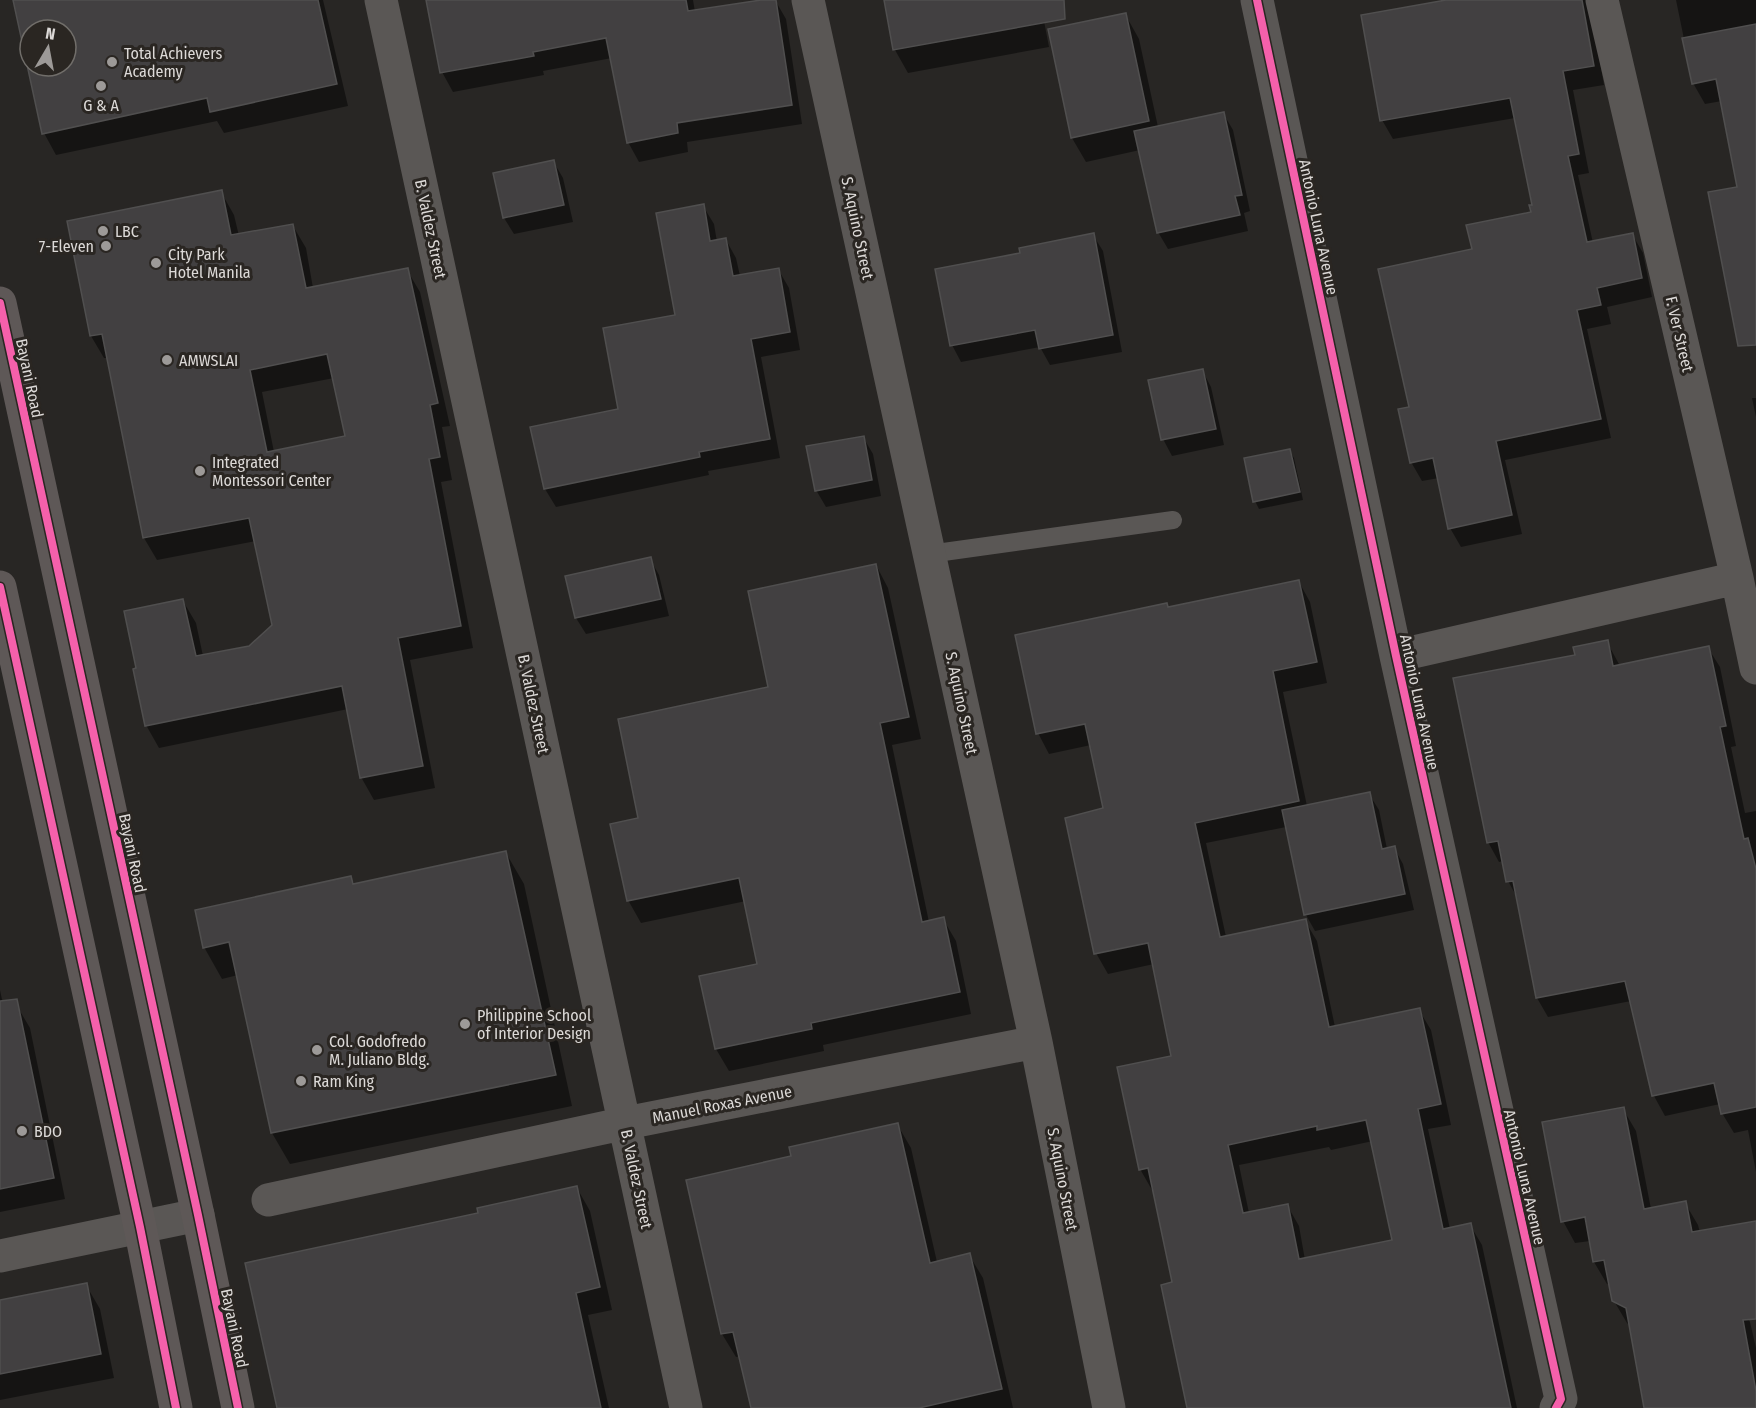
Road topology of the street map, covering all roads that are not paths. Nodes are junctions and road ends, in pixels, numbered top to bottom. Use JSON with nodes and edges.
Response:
{"nodes":[{"id":1,"x":381,"y":0,"type":"edge"},
{"id":2,"x":808,"y":0,"type":"edge"},
{"id":3,"x":1257,"y":0,"type":"edge"},
{"id":4,"x":1602,"y":0,"type":"edge"},
{"id":5,"x":0,"y":303,"type":"edge"},
{"id":6,"x":1173,"y":520,"type":"dead end"},
{"id":7,"x":929,"y":554,"type":"junction"},
{"id":8,"x":1737,"y":578,"type":"junction"},
{"id":9,"x":0,"y":587,"type":"edge"},
{"id":10,"x":1396,"y":656,"type":"junction"},
{"id":11,"x":1756,"y":668,"type":"edge"},
{"id":12,"x":1035,"y":1042,"type":"junction"},
{"id":13,"x":626,"y":1124,"type":"junction"},
{"id":14,"x":268,"y":1200,"type":"dead end"},
{"id":15,"x":198,"y":1215,"type":"junction"},
{"id":16,"x":140,"y":1227,"type":"junction"},
{"id":17,"x":0,"y":1256,"type":"edge"},
{"id":18,"x":176,"y":1408,"type":"edge"},
{"id":19,"x":238,"y":1408,"type":"edge"},
{"id":20,"x":686,"y":1408,"type":"edge"},
{"id":21,"x":1109,"y":1408,"type":"edge"},
{"id":22,"x":1556,"y":1408,"type":"edge"}],
"edges":[{"from":1,"to":13,"type":"street","name":"B. Valdez Street"},
{"from":2,"to":7,"type":"street","name":"S. Aquino Street"},
{"from":3,"to":10,"type":"street","name":"Antonio Luna Avenue"},
{"from":4,"to":8,"type":"street","name":"F. Ver Street"},
{"from":5,"to":15,"type":"main road","name":"Bayani Road"},
{"from":6,"to":7,"type":"lane"},
{"from":7,"to":12,"type":"street","name":"S. Aquino Street"},
{"from":8,"to":10,"type":"street"},
{"from":8,"to":11,"type":"street","name":"F. Ver Street"},
{"from":9,"to":16,"type":"main road"},
{"from":10,"to":22,"type":"street","name":"Antonio Luna Avenue"},
{"from":12,"to":13,"type":"street","name":"Manuel Roxas Avenue"},
{"from":12,"to":21,"type":"street","name":"S. Aquino Street"},
{"from":13,"to":14,"type":"street","name":"Manuel Roxas Avenue"},
{"from":13,"to":20,"type":"street","name":"B. Valdez Street"},
{"from":15,"to":16,"type":"street"},
{"from":15,"to":19,"type":"main road","name":"Bayani Road"},
{"from":16,"to":17,"type":"street"},
{"from":16,"to":18,"type":"main road"}]}
